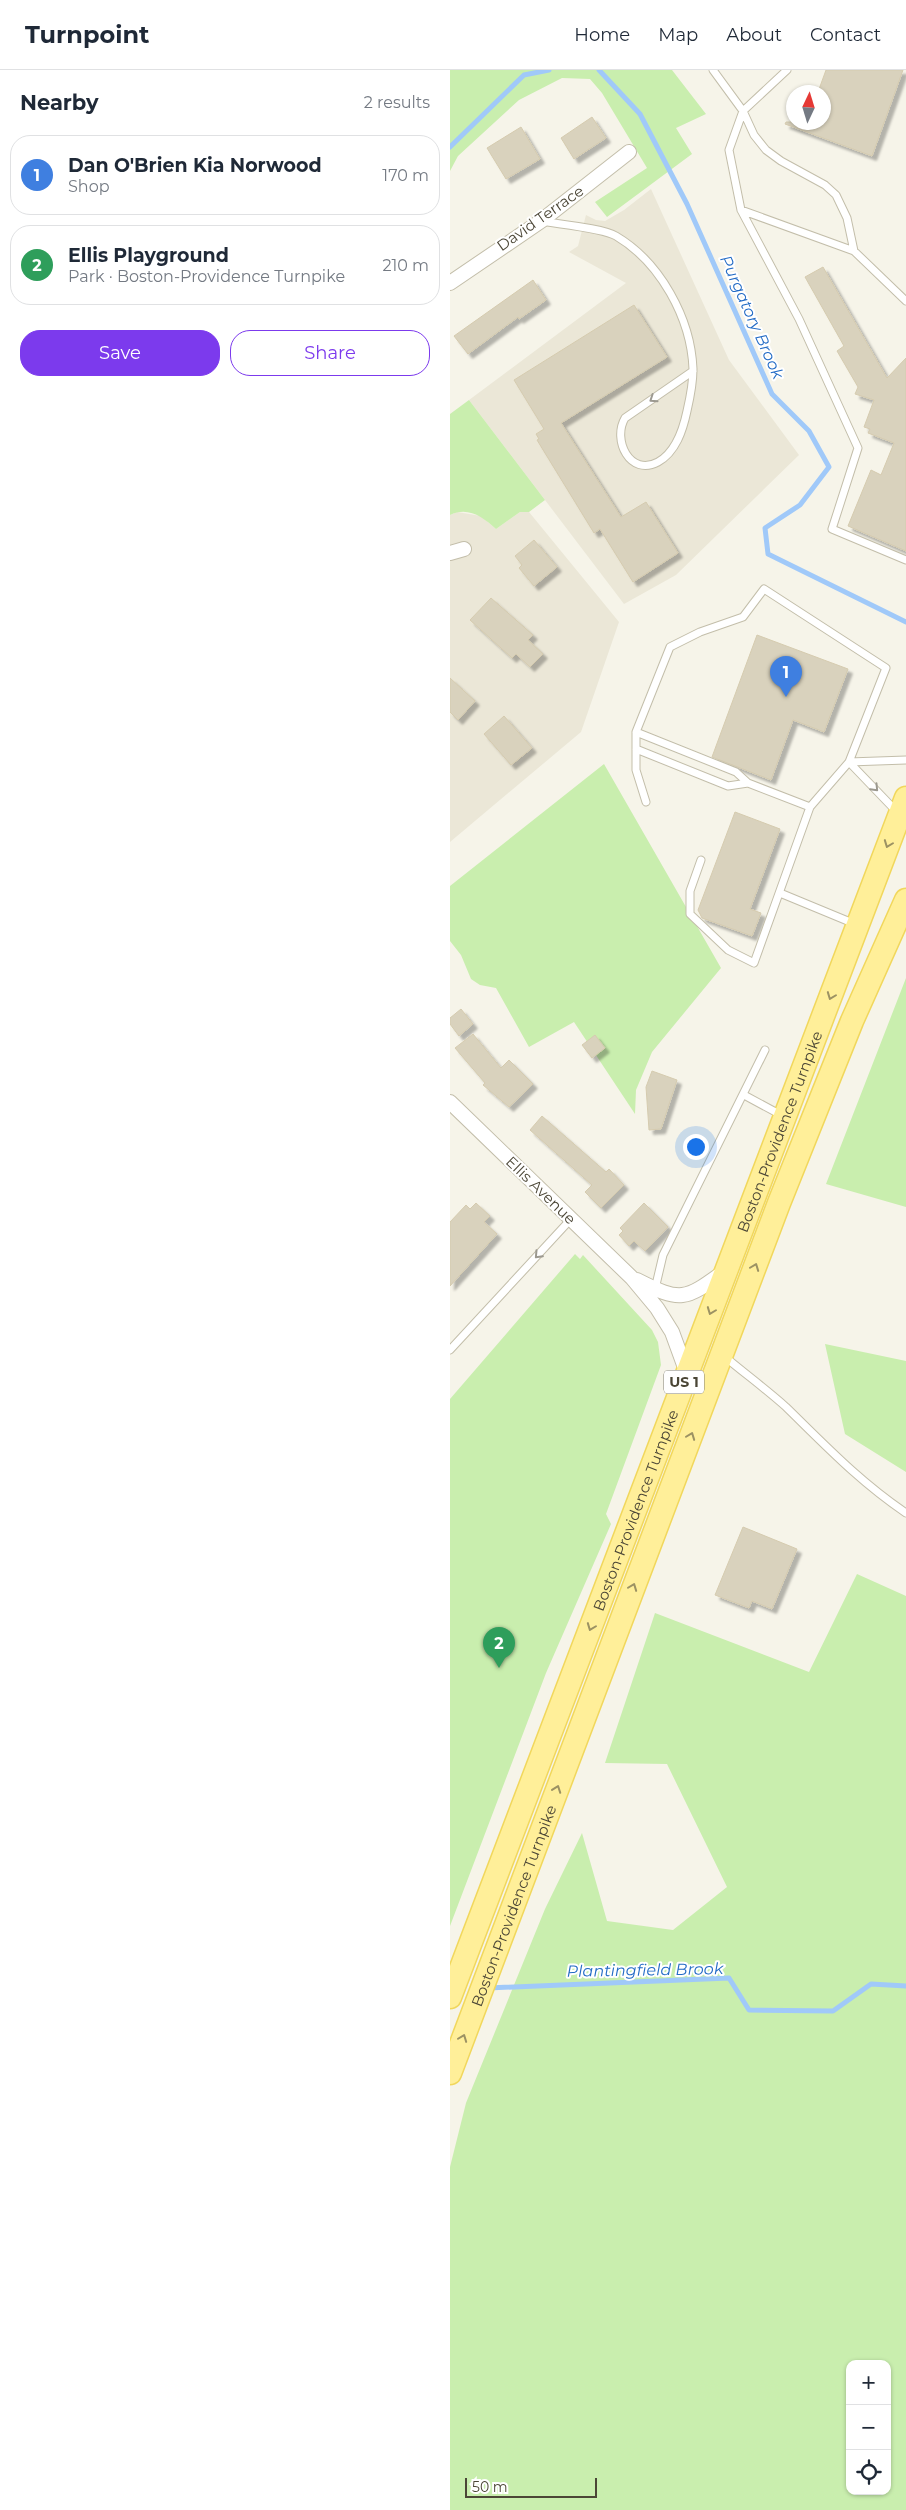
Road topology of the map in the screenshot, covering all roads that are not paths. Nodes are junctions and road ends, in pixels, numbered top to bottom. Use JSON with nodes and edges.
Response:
{"nodes":[{"id":1,"x":713,"y":70,"type":"edge"},
{"id":2,"x":787,"y":70,"type":"edge"},
{"id":3,"x":744,"y":111,"type":"junction"},
{"id":4,"x":630,"y":152,"type":"dead end"},
{"id":5,"x":741,"y":210,"type":"junction"},
{"id":6,"x":541,"y":221,"type":"junction"},
{"id":7,"x":854,"y":251,"type":"junction"},
{"id":8,"x":450,"y":283,"type":"edge"},
{"id":9,"x":906,"y":301,"type":"edge"},
{"id":10,"x":693,"y":371,"type":"junction"},
{"id":11,"x":464,"y":549,"type":"dead end"},
{"id":12,"x":450,"y":553,"type":"edge"},
{"id":13,"x":906,"y":560,"type":"edge"},
{"id":14,"x":636,"y":732,"type":"junction"},
{"id":15,"x":636,"y":749,"type":"junction"},
{"id":16,"x":906,"y":760,"type":"edge"},
{"id":17,"x":849,"y":762,"type":"junction"},
{"id":18,"x":748,"y":783,"type":"junction"},
{"id":19,"x":646,"y":802,"type":"dead end"},
{"id":20,"x":903,"y":806,"type":"edge"},
{"id":21,"x":810,"y":807,"type":"junction"},
{"id":22,"x":701,"y":860,"type":"dead end"},
{"id":23,"x":780,"y":893,"type":"junction"},
{"id":24,"x":906,"y":900,"type":"edge"},
{"id":25,"x":857,"y":925,"type":"junction"},
{"id":26,"x":765,"y":1050,"type":"dead end"},
{"id":27,"x":744,"y":1095,"type":"junction"},
{"id":28,"x":450,"y":1102,"type":"edge"},
{"id":29,"x":785,"y":1117,"type":"junction"},
{"id":30,"x":571,"y":1219,"type":"junction"},
{"id":31,"x":728,"y":1269,"type":"junction"},
{"id":32,"x":632,"y":1278,"type":"junction"},
{"id":33,"x":655,"y":1289,"type":"junction"},
{"id":34,"x":450,"y":1350,"type":"edge"},
{"id":35,"x":722,"y":1354,"type":"junction"},
{"id":36,"x":687,"y":1374,"type":"junction"},
{"id":37,"x":906,"y":1513,"type":"edge"},
{"id":38,"x":450,"y":1997,"type":"edge"},
{"id":39,"x":450,"y":2073,"type":"edge"}],
"edges":[{"from":1,"to":3,"type":"lane"},
{"from":2,"to":3,"type":"lane"},
{"from":3,"to":5,"type":"lane"},
{"from":3,"to":7,"type":"lane"},
{"from":4,"to":6,"type":"street","name":"David Terrace"},
{"from":5,"to":7,"type":"lane"},
{"from":5,"to":13,"type":"lane"},
{"from":6,"to":8,"type":"street","name":"David Terrace"},
{"from":6,"to":10,"type":"lane"},
{"from":7,"to":9,"type":"lane"},
{"from":10,"to":10,"type":"lane","one_way":true},
{"from":11,"to":12,"type":"street"},
{"from":14,"to":15,"type":"lane"},
{"from":14,"to":17,"type":"lane"},
{"from":14,"to":18,"type":"lane"},
{"from":15,"to":18,"type":"lane"},
{"from":15,"to":19,"type":"lane"},
{"from":16,"to":17,"type":"lane"},
{"from":17,"to":20,"type":"lane","one_way":true},
{"from":17,"to":21,"type":"lane"},
{"from":18,"to":21,"type":"lane"},
{"from":20,"to":25,"type":"main road","name":"Boston-Providence Turnpike","number":"US 1","one_way":true},
{"from":21,"to":23,"type":"lane"},
{"from":22,"to":23,"type":"lane"},
{"from":23,"to":25,"type":"lane"},
{"from":35,"to":24,"type":"main road","name":"Boston-Providence Turnpike","number":"US 1","one_way":true},
{"from":25,"to":29,"type":"main road","name":"Boston-Providence Turnpike","number":"US 1","one_way":true},
{"from":26,"to":27,"type":"lane"},
{"from":27,"to":29,"type":"lane"},
{"from":27,"to":33,"type":"lane"},
{"from":28,"to":30,"type":"street","name":"Ellis Avenue"},
{"from":29,"to":31,"type":"main road","name":"Boston-Providence Turnpike","number":"US 1"},
{"from":30,"to":32,"type":"street","name":"Ellis Avenue"},
{"from":30,"to":34,"type":"lane","one_way":true},
{"from":31,"to":33,"type":"street","name":"Ellis Avenue"},
{"from":31,"to":36,"type":"main road","name":"Boston-Providence Turnpike","number":"US 1","one_way":true},
{"from":32,"to":33,"type":"street","name":"Ellis Avenue"},
{"from":32,"to":36,"type":"street","name":"Ellis Avenue"},
{"from":35,"to":37,"type":"lane"},
{"from":39,"to":35,"type":"main road","name":"Boston-Providence Turnpike","number":"US 1","one_way":true},
{"from":36,"to":38,"type":"main road","name":"Boston-Providence Turnpike","number":"US 1","one_way":true}]}
